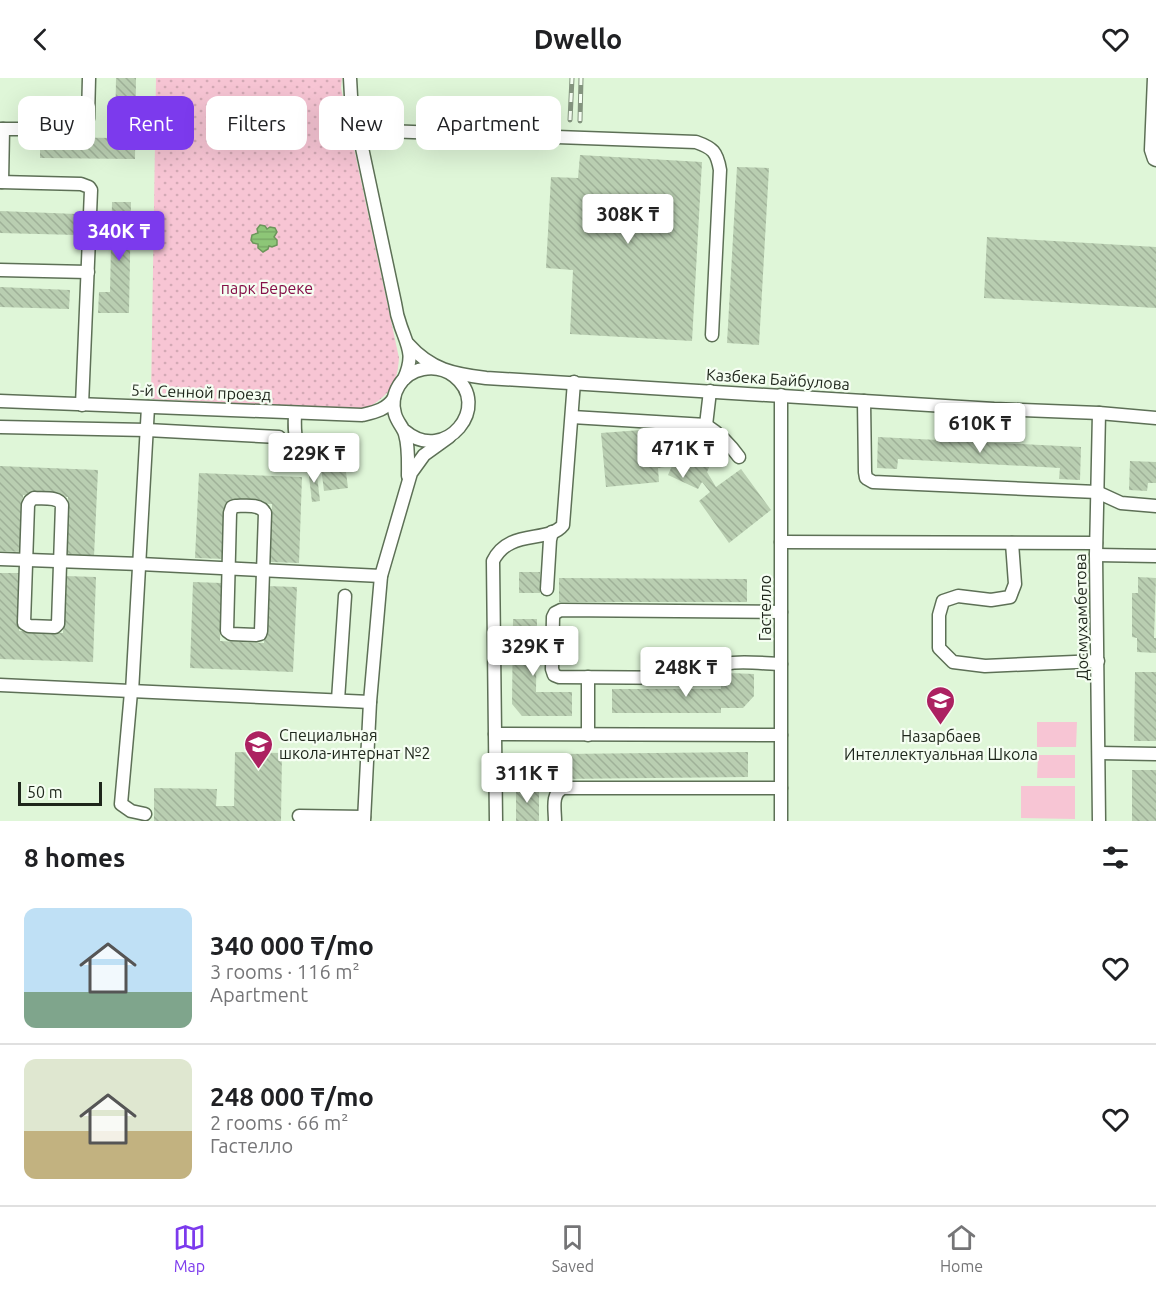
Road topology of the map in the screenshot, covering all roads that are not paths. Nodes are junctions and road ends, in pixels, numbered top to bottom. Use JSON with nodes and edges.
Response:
{"nodes":[{"id":1,"x":88,"y":78,"type":"edge"},
{"id":2,"x":351,"y":78,"type":"edge"},
{"id":3,"x":1154,"y":78,"type":"edge"},
{"id":4,"x":351,"y":96,"type":"edge"},
{"id":5,"x":1,"y":129,"type":"edge"},
{"id":6,"x":404,"y":132,"type":"edge"},
{"id":7,"x":363,"y":150,"type":"edge"},
{"id":8,"x":1156,"y":160,"type":"edge"},
{"id":9,"x":1,"y":182,"type":"edge"},
{"id":10,"x":0,"y":270,"type":"edge"},
{"id":11,"x":88,"y":272,"type":"junction"},
{"id":12,"x":712,"y":334,"type":"dead end"},
{"id":13,"x":408,"y":344,"type":"junction"},
{"id":14,"x":447,"y":372,"type":"junction"},
{"id":15,"x":492,"y":378,"type":"junction"},
{"id":16,"x":404,"y":379,"type":"junction"},
{"id":17,"x":574,"y":382,"type":"junction"},
{"id":18,"x":710,"y":391,"type":"junction"},
{"id":19,"x":782,"y":395,"type":"junction"},
{"id":20,"x":394,"y":398,"type":"junction"},
{"id":21,"x":0,"y":401,"type":"edge"},
{"id":22,"x":864,"y":401,"type":"junction"},
{"id":23,"x":82,"y":405,"type":"junction"},
{"id":24,"x":148,"y":407,"type":"junction"},
{"id":25,"x":467,"y":410,"type":"junction"},
{"id":26,"x":295,"y":413,"type":"junction"},
{"id":27,"x":1099,"y":413,"type":"junction"},
{"id":28,"x":362,"y":415,"type":"junction"},
{"id":29,"x":572,"y":417,"type":"junction"},
{"id":30,"x":1156,"y":418,"type":"edge"},
{"id":31,"x":706,"y":425,"type":"junction"},
{"id":32,"x":0,"y":427,"type":"edge"},
{"id":33,"x":401,"y":427,"type":"junction"},
{"id":34,"x":147,"y":430,"type":"junction"},
{"id":35,"x":279,"y":437,"type":"dead end"},
{"id":36,"x":449,"y":437,"type":"junction"},
{"id":37,"x":738,"y":457,"type":"dead end"},
{"id":38,"x":312,"y":460,"type":"dead end"},
{"id":39,"x":408,"y":483,"type":"junction"},
{"id":40,"x":1097,"y":492,"type":"junction"},
{"id":41,"x":1156,"y":506,"type":"edge"},
{"id":42,"x":552,"y":532,"type":"junction"},
{"id":43,"x":781,"y":542,"type":"junction"},
{"id":44,"x":1012,"y":543,"type":"junction"},
{"id":45,"x":1096,"y":549,"type":"junction"},
{"id":46,"x":1156,"y":556,"type":"edge"},
{"id":47,"x":0,"y":559,"type":"edge"},
{"id":48,"x":26,"y":560,"type":"junction"},
{"id":49,"x":60,"y":562,"type":"junction"},
{"id":50,"x":140,"y":564,"type":"junction"},
{"id":51,"x":229,"y":568,"type":"junction"},
{"id":52,"x":263,"y":570,"type":"junction"},
{"id":53,"x":381,"y":576,"type":"junction"},
{"id":54,"x":548,"y":589,"type":"dead end"},
{"id":55,"x":345,"y":596,"type":"dead end"},
{"id":56,"x":781,"y":612,"type":"junction"},
{"id":57,"x":1098,"y":661,"type":"junction"},
{"id":58,"x":781,"y":664,"type":"junction"},
{"id":59,"x":588,"y":677,"type":"junction"},
{"id":60,"x":0,"y":685,"type":"edge"},
{"id":61,"x":131,"y":692,"type":"junction"},
{"id":62,"x":338,"y":700,"type":"junction"},
{"id":63,"x":370,"y":702,"type":"junction"},
{"id":64,"x":495,"y":734,"type":"junction"},
{"id":65,"x":588,"y":735,"type":"junction"},
{"id":66,"x":781,"y":735,"type":"junction"},
{"id":67,"x":1099,"y":753,"type":"junction"},
{"id":68,"x":1156,"y":754,"type":"edge"},
{"id":69,"x":781,"y":788,"type":"junction"},
{"id":70,"x":145,"y":814,"type":"dead end"},
{"id":71,"x":299,"y":816,"type":"dead end"},
{"id":72,"x":364,"y":819,"type":"edge"},
{"id":73,"x":496,"y":821,"type":"edge"},
{"id":74,"x":555,"y":821,"type":"edge"},
{"id":75,"x":781,"y":821,"type":"edge"},
{"id":76,"x":1099,"y":821,"type":"edge"}],
"edges":[{"from":1,"to":5,"type":"street"},
{"from":2,"to":4,"type":"street"},
{"from":3,"to":8,"type":"street"},
{"from":5,"to":9,"type":"street"},
{"from":6,"to":12,"type":"street"},
{"from":7,"to":13,"type":"street"},
{"from":9,"to":11,"type":"street"},
{"from":10,"to":11,"type":"street"},
{"from":11,"to":23,"type":"street"},
{"from":13,"to":14,"type":"street","name":"Казбека Байбулова"},
{"from":13,"to":16,"type":"street"},
{"from":14,"to":15,"type":"street","name":"Казбека Байбулова"},
{"from":14,"to":16,"type":"street"},
{"from":14,"to":25,"type":"street"},
{"from":15,"to":17,"type":"street","name":"Казбека Байбулова"},
{"from":15,"to":25,"type":"street"},
{"from":16,"to":20,"type":"street"},
{"from":17,"to":18,"type":"street","name":"Казбека Байбулова"},
{"from":17,"to":29,"type":"street"},
{"from":18,"to":19,"type":"street","name":"Казбека Байбулова"},
{"from":18,"to":31,"type":"street"},
{"from":19,"to":22,"type":"street","name":"Казбека Байбулова"},
{"from":19,"to":43,"type":"street","name":"Гастелло"},
{"from":20,"to":28,"type":"street","name":"5-й Сенной проезд"},
{"from":20,"to":33,"type":"street"},
{"from":21,"to":23,"type":"street","name":"5-й Сенной проезд"},
{"from":22,"to":27,"type":"street","name":"Казбека Байбулова"},
{"from":22,"to":40,"type":"street"},
{"from":23,"to":24,"type":"street","name":"5-й Сенной проезд"},
{"from":24,"to":26,"type":"street","name":"5-й Сенной проезд"},
{"from":24,"to":34,"type":"street"},
{"from":25,"to":36,"type":"street"},
{"from":26,"to":28,"type":"street","name":"5-й Сенной проезд"},
{"from":26,"to":38,"type":"street"},
{"from":27,"to":30,"type":"street","name":"Казбека Байбулова"},
{"from":27,"to":40,"type":"street","name":"Досмухамбетова"},
{"from":28,"to":33,"type":"street"},
{"from":29,"to":31,"type":"street"},
{"from":29,"to":42,"type":"street"},
{"from":31,"to":37,"type":"street"},
{"from":32,"to":34,"type":"street"},
{"from":33,"to":36,"type":"street"},
{"from":33,"to":39,"type":"street"},
{"from":34,"to":35,"type":"street"},
{"from":34,"to":50,"type":"street"},
{"from":36,"to":39,"type":"street"},
{"from":39,"to":53,"type":"street"},
{"from":40,"to":41,"type":"street"},
{"from":40,"to":45,"type":"street","name":"Досмухамбетова"},
{"from":42,"to":54,"type":"street"},
{"from":42,"to":64,"type":"street"},
{"from":43,"to":44,"type":"street"},
{"from":43,"to":56,"type":"street","name":"Гастелло"},
{"from":44,"to":45,"type":"street"},
{"from":44,"to":57,"type":"street"},
{"from":45,"to":46,"type":"street"},
{"from":45,"to":57,"type":"street","name":"Досмухамбетова"},
{"from":47,"to":48,"type":"street"},
{"from":48,"to":49,"type":"street"},
{"from":48,"to":49,"type":"street"},
{"from":48,"to":49,"type":"street"},
{"from":49,"to":50,"type":"street"},
{"from":50,"to":51,"type":"street"},
{"from":50,"to":61,"type":"street"},
{"from":51,"to":52,"type":"street"},
{"from":51,"to":52,"type":"street"},
{"from":51,"to":52,"type":"street"},
{"from":52,"to":53,"type":"street"},
{"from":53,"to":63,"type":"street"},
{"from":55,"to":62,"type":"street"},
{"from":56,"to":58,"type":"street","name":"Гастелло"},
{"from":56,"to":59,"type":"street"},
{"from":57,"to":67,"type":"street","name":"Досмухамбетова"},
{"from":58,"to":59,"type":"street"},
{"from":58,"to":66,"type":"street","name":"Гастелло"},
{"from":59,"to":65,"type":"street"},
{"from":60,"to":61,"type":"street"},
{"from":61,"to":62,"type":"street"},
{"from":61,"to":70,"type":"street"},
{"from":62,"to":63,"type":"street"},
{"from":63,"to":72,"type":"street"},
{"from":64,"to":65,"type":"street"},
{"from":64,"to":73,"type":"street"},
{"from":65,"to":66,"type":"street"},
{"from":66,"to":69,"type":"street","name":"Гастелло"},
{"from":67,"to":68,"type":"street"},
{"from":67,"to":76,"type":"street","name":"Досмухамбетова"},
{"from":69,"to":74,"type":"street"},
{"from":69,"to":75,"type":"street","name":"Гастелло"},
{"from":71,"to":72,"type":"street"}]}
